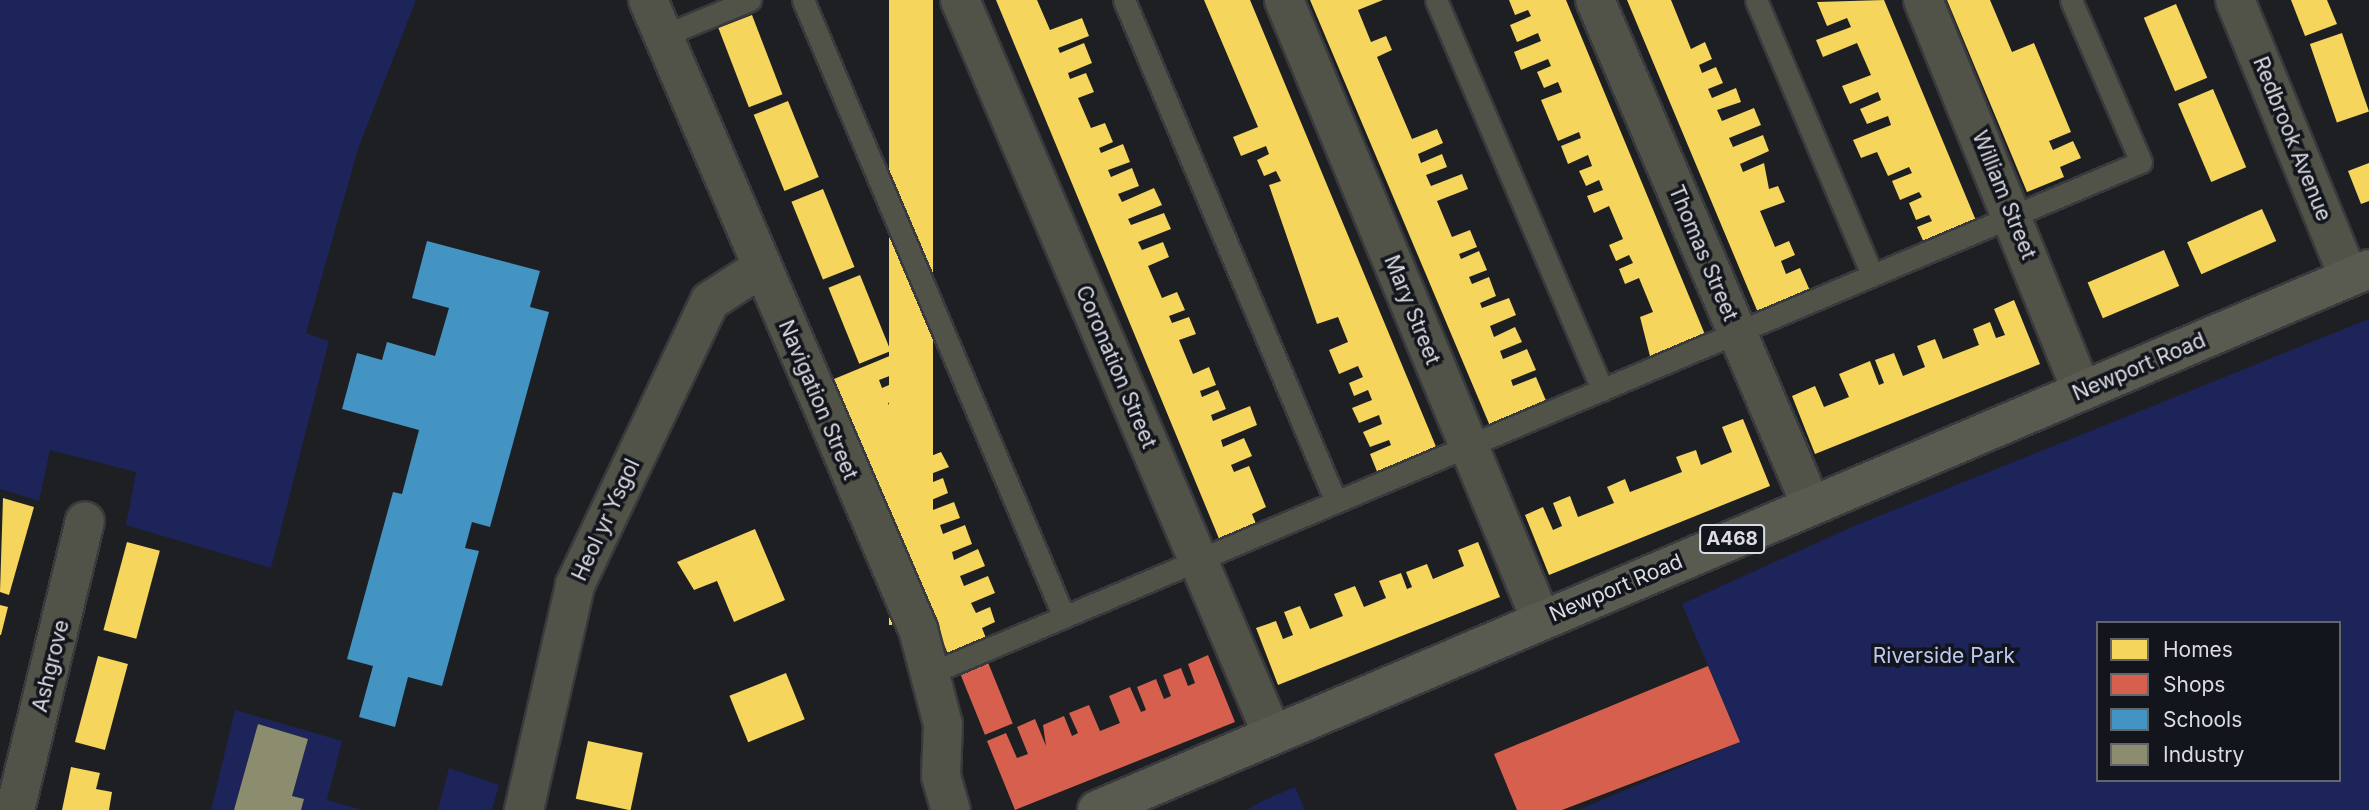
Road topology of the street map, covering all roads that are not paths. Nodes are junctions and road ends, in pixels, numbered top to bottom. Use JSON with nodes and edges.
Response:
{"nodes":[{"id":1,"x":648,"y":0,"type":"edge"},
{"id":2,"x":750,"y":0,"type":"edge"},
{"id":3,"x":803,"y":0,"type":"edge"},
{"id":4,"x":961,"y":0,"type":"edge"},
{"id":5,"x":1124,"y":0,"type":"edge"},
{"id":6,"x":1284,"y":0,"type":"edge"},
{"id":7,"x":1436,"y":0,"type":"edge"},
{"id":8,"x":1595,"y":0,"type":"edge"},
{"id":9,"x":1756,"y":0,"type":"edge"},
{"id":10,"x":1923,"y":0,"type":"edge"},
{"id":11,"x":2071,"y":0,"type":"edge"},
{"id":12,"x":2235,"y":0,"type":"edge"},
{"id":13,"x":665,"y":35,"type":"junction"},
{"id":14,"x":2013,"y":216,"type":"junction"},
{"id":15,"x":761,"y":268,"type":"junction"},
{"id":16,"x":2359,"y":273,"type":"edge"},
{"id":17,"x":1872,"y":275,"type":"junction"},
{"id":18,"x":1737,"y":333,"type":"junction"},
{"id":19,"x":1602,"y":390,"type":"junction"},
{"id":20,"x":2082,"y":391,"type":"junction"},
{"id":21,"x":1468,"y":446,"type":"junction"},
{"id":22,"x":1336,"y":502,"type":"junction"},
{"id":23,"x":1811,"y":505,"type":"junction"},
{"id":24,"x":85,"y":521,"type":"dead end"},
{"id":25,"x":1197,"y":561,"type":"junction"},
{"id":26,"x":1064,"y":617,"type":"junction"},
{"id":27,"x":1541,"y":620,"type":"junction"},
{"id":28,"x":931,"y":673,"type":"junction"},
{"id":29,"x":1272,"y":734,"type":"junction"},
{"id":30,"x":15,"y":810,"type":"edge"},
{"id":31,"x":524,"y":810,"type":"edge"},
{"id":32,"x":951,"y":810,"type":"edge"},
{"id":33,"x":1097,"y":810,"type":"edge"}],
"edges":[{"from":1,"to":13,"type":"street","name":"Navigation Street"},
{"from":2,"to":13,"type":"lane"},
{"from":3,"to":26,"type":"lane"},
{"from":4,"to":25,"type":"street","name":"Coronation Street"},
{"from":5,"to":22,"type":"lane"},
{"from":6,"to":21,"type":"street","name":"Mary Street"},
{"from":7,"to":19,"type":"lane"},
{"from":8,"to":18,"type":"street","name":"Thomas Street"},
{"from":9,"to":17,"type":"lane"},
{"from":10,"to":14,"type":"street","name":"William Street"},
{"from":11,"to":14,"type":"lane"},
{"from":12,"to":16,"type":"street","name":"Redbrook Avenue"},
{"from":13,"to":15,"type":"street","name":"Navigation Street"},
{"from":14,"to":17,"type":"lane"},
{"from":14,"to":20,"type":"street","name":"William Street"},
{"from":15,"to":28,"type":"street","name":"Navigation Street"},
{"from":15,"to":31,"type":"street","name":"Heol yr Ysgol"},
{"from":16,"to":20,"type":"main road","name":"Newport Road","number":"A468"},
{"from":17,"to":18,"type":"lane"},
{"from":18,"to":19,"type":"lane"},
{"from":18,"to":23,"type":"street","name":"Thomas Street"},
{"from":19,"to":21,"type":"lane"},
{"from":20,"to":23,"type":"main road","name":"Newport Road","number":"A468"},
{"from":21,"to":22,"type":"lane"},
{"from":21,"to":27,"type":"street","name":"Mary Street"},
{"from":22,"to":25,"type":"lane"},
{"from":23,"to":27,"type":"main road","name":"Newport Road","number":"A468"},
{"from":24,"to":30,"type":"street","name":"Ashgrove"},
{"from":25,"to":26,"type":"lane"},
{"from":25,"to":29,"type":"street","name":"Coronation Street"},
{"from":26,"to":28,"type":"lane"},
{"from":27,"to":29,"type":"main road","name":"Newport Road","number":"A468"},
{"from":28,"to":32,"type":"street","name":"Navigation Street"},
{"from":29,"to":33,"type":"main road","name":"Newport Road","number":"A468"}]}
